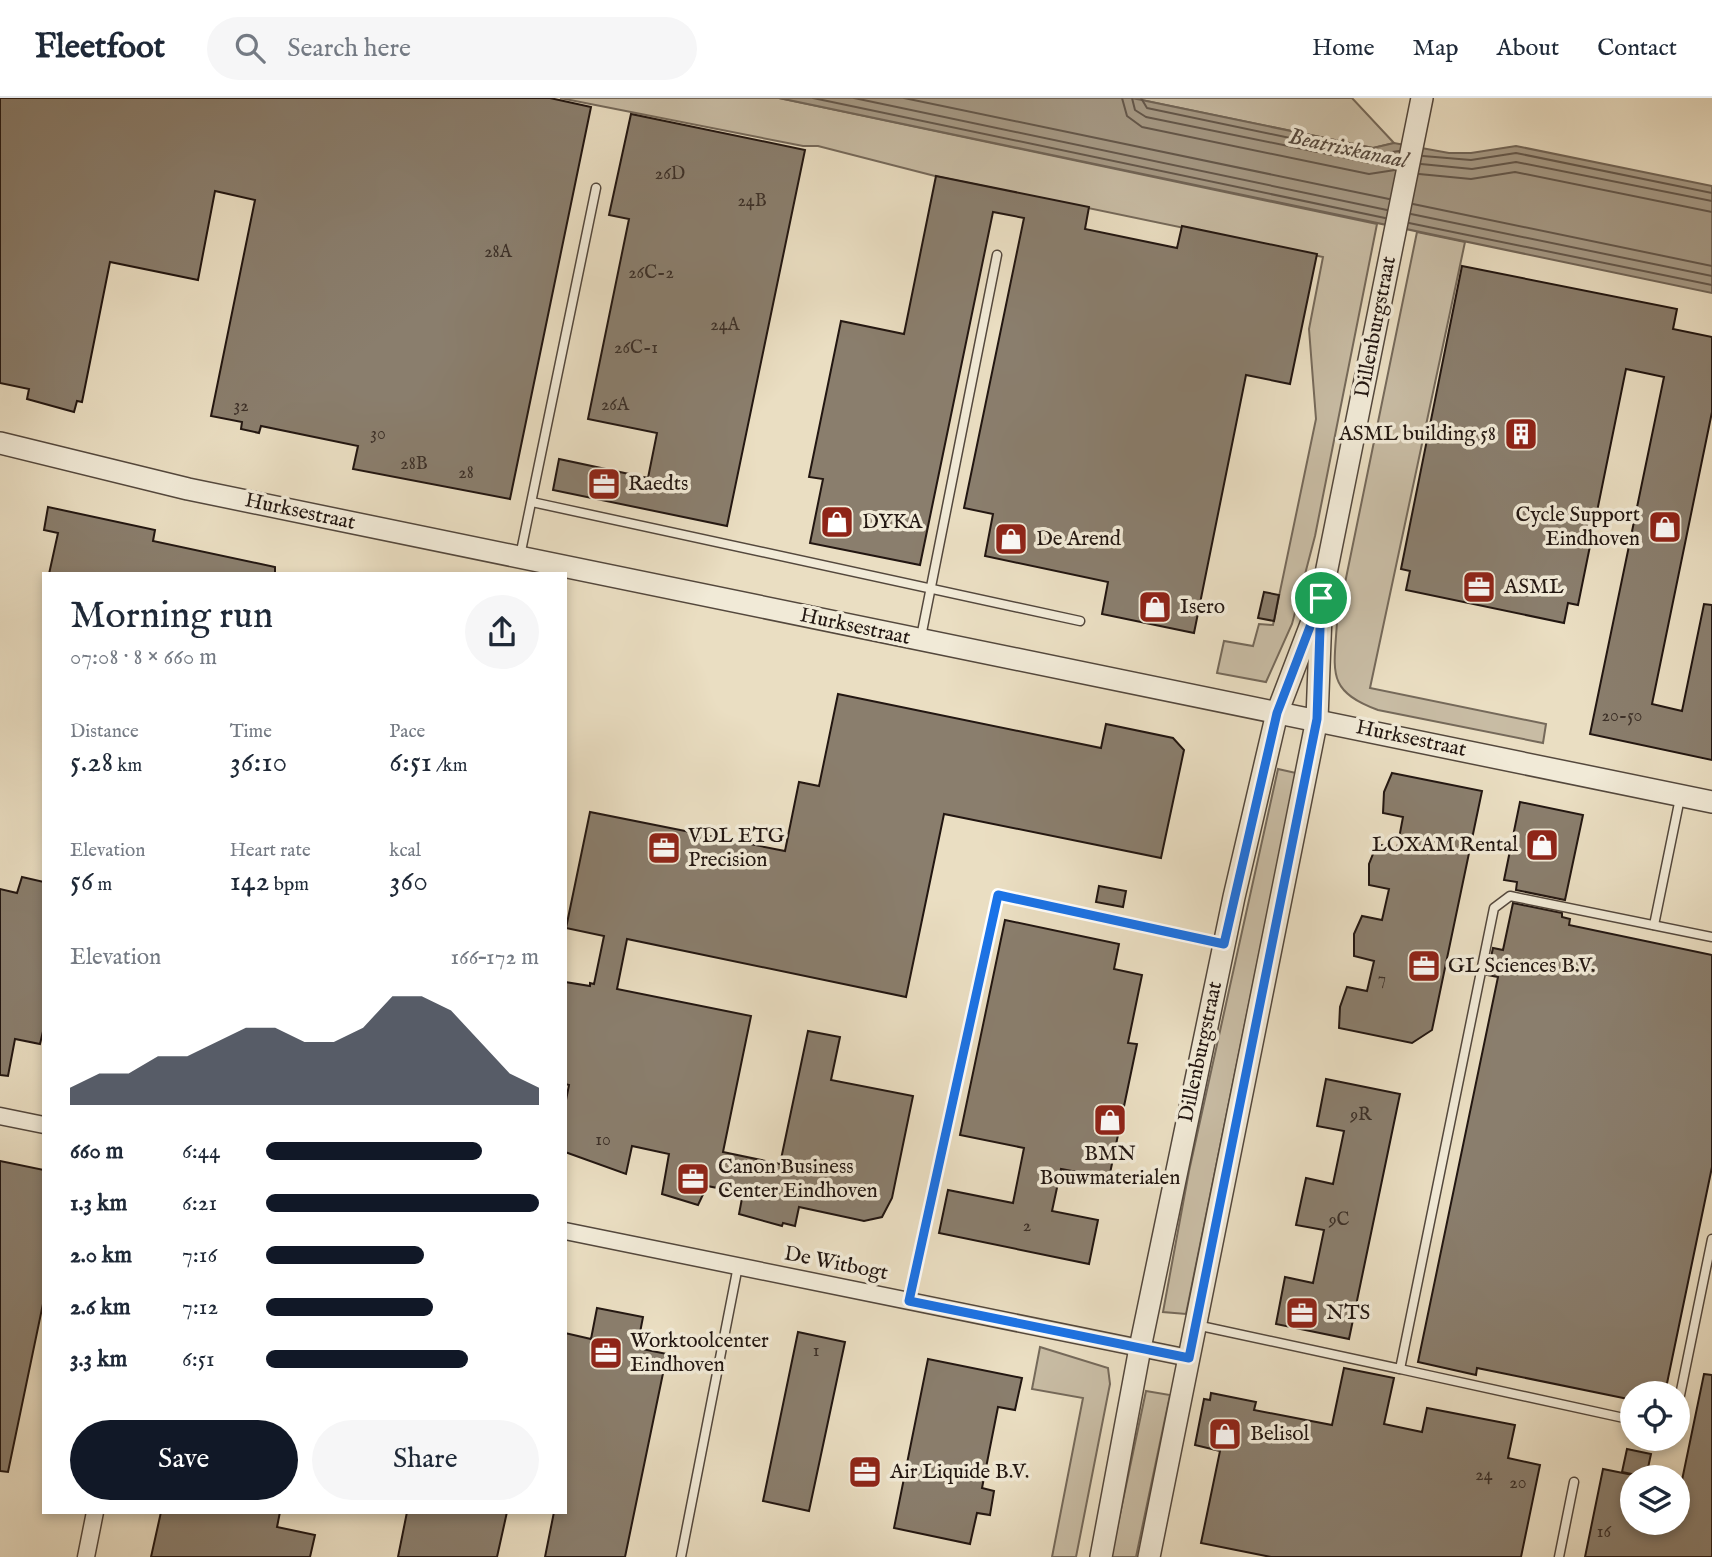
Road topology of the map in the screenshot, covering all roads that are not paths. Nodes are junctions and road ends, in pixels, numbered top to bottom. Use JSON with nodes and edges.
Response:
{"nodes":[{"id":1,"x":1422,"y":98,"type":"edge"},
{"id":2,"x":596,"y":188,"type":"dead end"},
{"id":3,"x":997,"y":255,"type":"dead end"},
{"id":4,"x":0,"y":443,"type":"edge"},
{"id":5,"x":532,"y":502,"type":"junction"},
{"id":6,"x":520,"y":558,"type":"junction"},
{"id":7,"x":930,"y":589,"type":"junction"},
{"id":8,"x":1321,"y":598,"type":"junction"},
{"id":9,"x":1080,"y":621,"type":"dead end"},
{"id":10,"x":920,"y":640,"type":"junction"},
{"id":11,"x":1277,"y":713,"type":"junction"},
{"id":12,"x":1317,"y":719,"type":"junction"},
{"id":13,"x":1680,"y":796,"type":"junction"},
{"id":14,"x":1712,"y":802,"type":"edge"},
{"id":15,"x":1654,"y":925,"type":"junction"},
{"id":16,"x":1712,"y":937,"type":"edge"},
{"id":17,"x":1224,"y":944,"type":"junction"},
{"id":18,"x":0,"y":1116,"type":"edge"},
{"id":19,"x":42,"y":1125,"type":"edge"},
{"id":20,"x":567,"y":1231,"type":"edge"},
{"id":21,"x":1712,"y":1239,"type":"edge"},
{"id":22,"x":738,"y":1266,"type":"junction"},
{"id":23,"x":909,"y":1301,"type":"junction"},
{"id":24,"x":1196,"y":1325,"type":"junction"},
{"id":25,"x":1140,"y":1348,"type":"junction"},
{"id":26,"x":1189,"y":1358,"type":"junction"},
{"id":27,"x":1400,"y":1369,"type":"junction"},
{"id":28,"x":1683,"y":1381,"type":"edge"},
{"id":29,"x":1620,"y":1417,"type":"edge"},
{"id":30,"x":1574,"y":1482,"type":"dead end"},
{"id":31,"x":95,"y":1514,"type":"edge"},
{"id":32,"x":86,"y":1557,"type":"edge"},
{"id":33,"x":681,"y":1557,"type":"edge"},
{"id":34,"x":1101,"y":1557,"type":"edge"},
{"id":35,"x":1149,"y":1557,"type":"edge"},
{"id":36,"x":1559,"y":1557,"type":"edge"}],
"edges":[{"from":1,"to":8,"type":"street","name":"Dillenburgstraat"},
{"from":2,"to":5,"type":"lane"},
{"from":3,"to":7,"type":"lane"},
{"from":4,"to":6,"type":"street","name":"Hurksestraat"},
{"from":5,"to":6,"type":"lane"},
{"from":5,"to":7,"type":"lane"},
{"from":6,"to":10,"type":"street","name":"Hurksestraat"},
{"from":7,"to":9,"type":"lane"},
{"from":7,"to":10,"type":"lane"},
{"from":8,"to":11,"type":"street","name":"Dillenburgstraat"},
{"from":8,"to":12,"type":"street","name":"Dillenburgstraat"},
{"from":10,"to":11,"type":"street","name":"Hurksestraat"},
{"from":11,"to":12,"type":"street","name":"Hurksestraat"},
{"from":11,"to":17,"type":"street","name":"Dillenburgstraat"},
{"from":12,"to":13,"type":"street","name":"Hurksestraat"},
{"from":12,"to":24,"type":"street","name":"Dillenburgstraat"},
{"from":13,"to":14,"type":"street","name":"Hurksestraat"},
{"from":13,"to":15,"type":"lane"},
{"from":15,"to":16,"type":"lane"},
{"from":15,"to":27,"type":"lane"},
{"from":17,"to":23,"type":"lane"},
{"from":17,"to":25,"type":"street","name":"Dillenburgstraat"},
{"from":18,"to":19,"type":"street"},
{"from":20,"to":22,"type":"street","name":"De Witbogt"},
{"from":21,"to":28,"type":"lane"},
{"from":22,"to":23,"type":"street","name":"De Witbogt"},
{"from":22,"to":33,"type":"lane"},
{"from":23,"to":25,"type":"street","name":"De Witbogt"},
{"from":24,"to":26,"type":"street","name":"Dillenburgstraat"},
{"from":24,"to":27,"type":"lane"},
{"from":25,"to":26,"type":"street"},
{"from":25,"to":34,"type":"street","name":"Dillenburgstraat"},
{"from":26,"to":35,"type":"street","name":"Dillenburgstraat"},
{"from":27,"to":29,"type":"lane"},
{"from":30,"to":36,"type":"lane"},
{"from":31,"to":32,"type":"street"}]}
